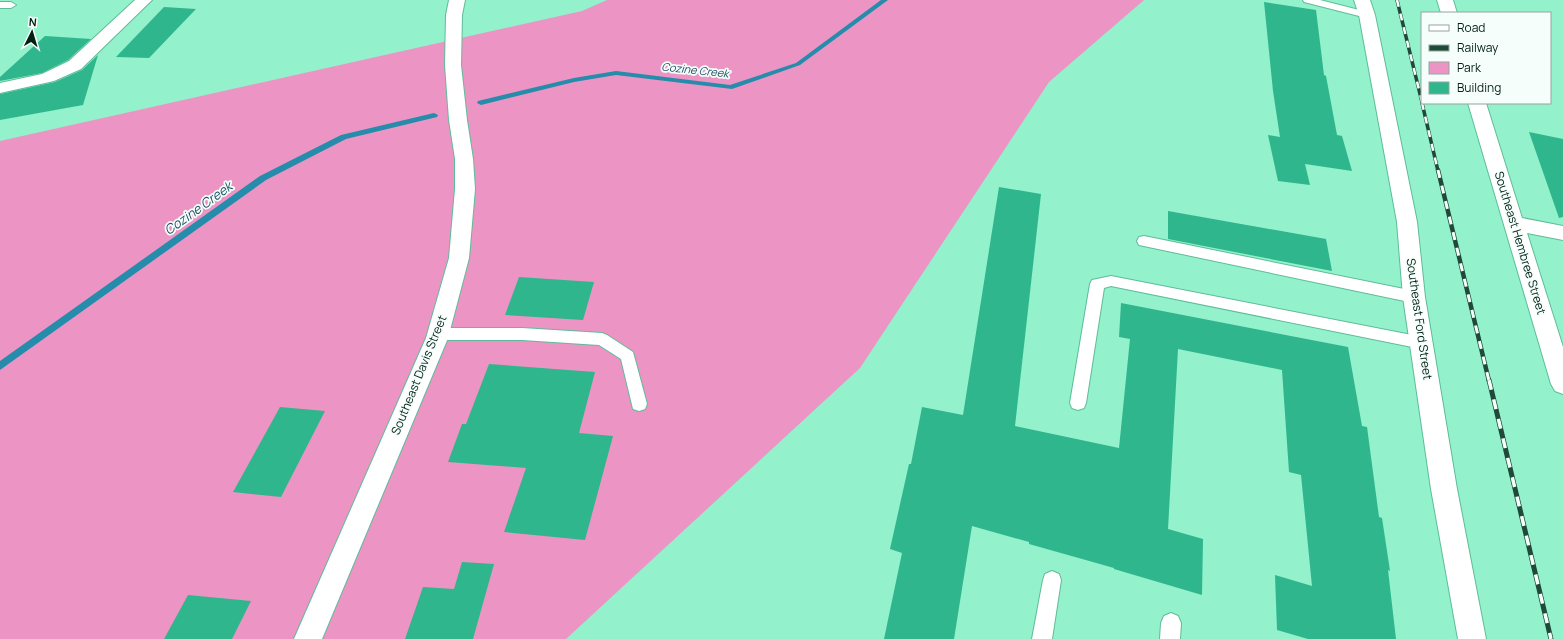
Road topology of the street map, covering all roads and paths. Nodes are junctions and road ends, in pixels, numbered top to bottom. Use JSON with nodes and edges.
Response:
{"nodes":[{"id":1,"x":144,"y":0,"type":"edge"},
{"id":2,"x":457,"y":0,"type":"edge"},
{"id":3,"x":1308,"y":0,"type":"edge"},
{"id":4,"x":1445,"y":0,"type":"edge"},
{"id":5,"x":1365,"y":8,"type":"edge"},
{"id":6,"x":1449,"y":12,"type":"edge"},
{"id":7,"x":0,"y":88,"type":"edge"},
{"id":8,"x":1477,"y":104,"type":"edge"},
{"id":9,"x":1513,"y":223,"type":"junction"},
{"id":10,"x":1563,"y":233,"type":"edge"},
{"id":11,"x":1144,"y":241,"type":"dead end"},
{"id":12,"x":1414,"y":297,"type":"junction"},
{"id":13,"x":438,"y":334,"type":"junction"},
{"id":14,"x":1422,"y":343,"type":"junction"},
{"id":15,"x":1563,"y":384,"type":"edge"},
{"id":16,"x":1078,"y":403,"type":"dead end"},
{"id":17,"x":639,"y":404,"type":"dead end"},
{"id":18,"x":1052,"y":580,"type":"dead end"},
{"id":19,"x":308,"y":639,"type":"edge"},
{"id":20,"x":1042,"y":639,"type":"edge"},
{"id":21,"x":1472,"y":639,"type":"edge"}],
"edges":[{"from":1,"to":7,"type":"street"},
{"from":2,"to":13,"type":"street","name":"Southeast Davis Street"},
{"from":3,"to":5,"type":"lane"},
{"from":4,"to":6,"type":"street"},
{"from":5,"to":12,"type":"street","name":"Southeast Ford Street"},
{"from":8,"to":9,"type":"street","name":"Southeast Hembree Street"},
{"from":9,"to":10,"type":"street"},
{"from":9,"to":15,"type":"street","name":"Southeast Hembree Street"},
{"from":11,"to":12,"type":"lane"},
{"from":12,"to":14,"type":"street","name":"Southeast Ford Street"},
{"from":13,"to":17,"type":"lane"},
{"from":13,"to":19,"type":"street","name":"Southeast Davis Street"},
{"from":14,"to":16,"type":"lane"},
{"from":14,"to":21,"type":"street","name":"Southeast Ford Street"},
{"from":18,"to":20,"type":"lane"}]}
